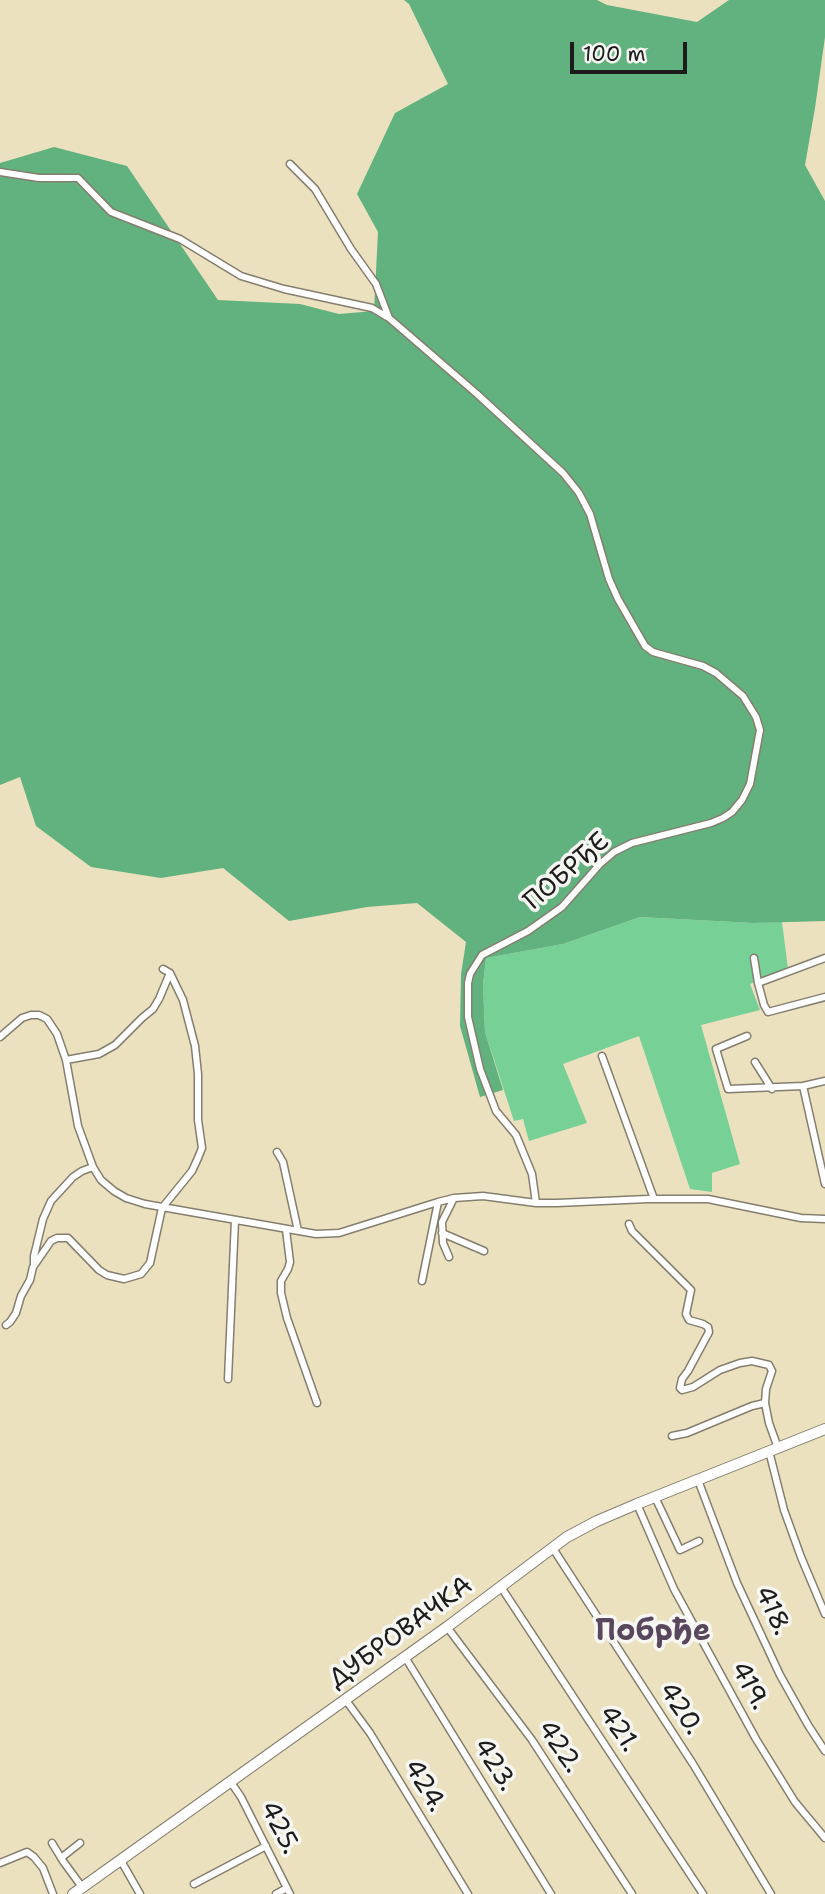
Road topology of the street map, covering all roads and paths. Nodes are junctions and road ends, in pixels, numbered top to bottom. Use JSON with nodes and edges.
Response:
{"nodes":[{"id":1,"x":290,"y":163,"type":"dead end"},
{"id":2,"x":0,"y":172,"type":"edge"},
{"id":3,"x":389,"y":318,"type":"junction"},
{"id":4,"x":754,"y":958,"type":"dead end"},
{"id":5,"x":825,"y":960,"type":"edge"},
{"id":6,"x":758,"y":983,"type":"junction"},
{"id":7,"x":825,"y":998,"type":"edge"},
{"id":8,"x":747,"y":1036,"type":"dead end"},
{"id":9,"x":0,"y":1037,"type":"edge"},
{"id":10,"x":602,"y":1056,"type":"dead end"},
{"id":11,"x":66,"y":1060,"type":"junction"},
{"id":12,"x":755,"y":1062,"type":"dead end"},
{"id":13,"x":825,"y":1081,"type":"edge"},
{"id":14,"x":803,"y":1086,"type":"junction"},
{"id":15,"x":772,"y":1089,"type":"junction"},
{"id":16,"x":277,"y":1152,"type":"dead end"},
{"id":17,"x":93,"y":1167,"type":"junction"},
{"id":18,"x":825,"y":1184,"type":"edge"},
{"id":19,"x":454,"y":1198,"type":"junction"},
{"id":20,"x":654,"y":1199,"type":"junction"},
{"id":21,"x":438,"y":1202,"type":"junction"},
{"id":22,"x":536,"y":1203,"type":"junction"},
{"id":23,"x":162,"y":1208,"type":"junction"},
{"id":24,"x":825,"y":1219,"type":"edge"},
{"id":25,"x":235,"y":1220,"type":"junction"},
{"id":26,"x":629,"y":1224,"type":"dead end"},
{"id":27,"x":286,"y":1230,"type":"junction"},
{"id":28,"x":298,"y":1230,"type":"junction"},
{"id":29,"x":442,"y":1233,"type":"junction"},
{"id":30,"x":484,"y":1251,"type":"dead end"},
{"id":31,"x":449,"y":1256,"type":"dead end"},
{"id":32,"x":33,"y":1267,"type":"junction"},
{"id":33,"x":422,"y":1281,"type":"dead end"},
{"id":34,"x":5,"y":1325,"type":"dead end"},
{"id":35,"x":228,"y":1379,"type":"dead end"},
{"id":36,"x":765,"y":1403,"type":"junction"},
{"id":37,"x":317,"y":1404,"type":"dead end"},
{"id":38,"x":825,"y":1429,"type":"edge"},
{"id":39,"x":672,"y":1436,"type":"dead end"},
{"id":40,"x":774,"y":1450,"type":"junction"},
{"id":41,"x":698,"y":1479,"type":"junction"},
{"id":42,"x":655,"y":1497,"type":"junction"},
{"id":43,"x":637,"y":1504,"type":"junction"},
{"id":44,"x":699,"y":1541,"type":"dead end"},
{"id":45,"x":552,"y":1547,"type":"junction"},
{"id":46,"x":501,"y":1587,"type":"junction"},
{"id":47,"x":825,"y":1614,"type":"edge"},
{"id":48,"x":446,"y":1627,"type":"junction"},
{"id":49,"x":405,"y":1657,"type":"junction"},
{"id":50,"x":345,"y":1699,"type":"junction"},
{"id":51,"x":825,"y":1751,"type":"edge"},
{"id":52,"x":230,"y":1781,"type":"junction"},
{"id":53,"x":825,"y":1838,"type":"edge"},
{"id":54,"x":52,"y":1843,"type":"dead end"},
{"id":55,"x":80,"y":1843,"type":"dead end"},
{"id":56,"x":267,"y":1846,"type":"junction"},
{"id":57,"x":61,"y":1858,"type":"junction"},
{"id":58,"x":120,"y":1859,"type":"junction"},
{"id":59,"x":0,"y":1863,"type":"edge"},
{"id":60,"x":194,"y":1884,"type":"dead end"},
{"id":61,"x":82,"y":1887,"type":"junction"},
{"id":62,"x":288,"y":1891,"type":"edge"},
{"id":63,"x":53,"y":1894,"type":"edge"},
{"id":64,"x":73,"y":1894,"type":"edge"},
{"id":65,"x":140,"y":1894,"type":"edge"},
{"id":66,"x":276,"y":1894,"type":"edge"},
{"id":67,"x":468,"y":1894,"type":"edge"},
{"id":68,"x":551,"y":1894,"type":"edge"},
{"id":69,"x":632,"y":1894,"type":"edge"},
{"id":70,"x":703,"y":1894,"type":"edge"},
{"id":71,"x":771,"y":1894,"type":"edge"}],
"edges":[{"from":1,"to":3,"type":"street"},
{"from":2,"to":3,"type":"street"},
{"from":3,"to":22,"type":"street","name":"ПОБРЂЕ"},
{"from":4,"to":6,"type":"street"},
{"from":5,"to":6,"type":"street"},
{"from":6,"to":7,"type":"street"},
{"from":8,"to":15,"type":"street"},
{"from":9,"to":11,"type":"street"},
{"from":10,"to":20,"type":"street"},
{"from":11,"to":17,"type":"street"},
{"from":11,"to":23,"type":"street"},
{"from":12,"to":15,"type":"street"},
{"from":13,"to":14,"type":"street"},
{"from":14,"to":15,"type":"street"},
{"from":14,"to":18,"type":"street"},
{"from":16,"to":28,"type":"street"},
{"from":17,"to":23,"type":"street"},
{"from":17,"to":32,"type":"street"},
{"from":19,"to":21,"type":"street"},
{"from":19,"to":22,"type":"street"},
{"from":19,"to":29,"type":"street"},
{"from":20,"to":22,"type":"street"},
{"from":20,"to":24,"type":"street"},
{"from":21,"to":28,"type":"street"},
{"from":21,"to":33,"type":"street"},
{"from":23,"to":25,"type":"street"},
{"from":23,"to":32,"type":"street"},
{"from":25,"to":27,"type":"street"},
{"from":25,"to":35,"type":"street"},
{"from":26,"to":36,"type":"street"},
{"from":27,"to":28,"type":"street"},
{"from":27,"to":37,"type":"street"},
{"from":29,"to":30,"type":"street"},
{"from":29,"to":31,"type":"street"},
{"from":32,"to":34,"type":"street"},
{"from":36,"to":39,"type":"street"},
{"from":36,"to":40,"type":"street"},
{"from":38,"to":40,"type":"main road","name":"ДУБРОВАЧКА"},
{"from":40,"to":41,"type":"main road","name":"ДУБРОВАЧКА"},
{"from":40,"to":47,"type":"street"},
{"from":41,"to":42,"type":"main road","name":"ДУБРОВАЧКА"},
{"from":41,"to":51,"type":"street","name":"418."},
{"from":42,"to":43,"type":"main road","name":"ДУБРОВАЧКА"},
{"from":42,"to":44,"type":"street"},
{"from":43,"to":45,"type":"main road","name":"ДУБРОВАЧКА"},
{"from":43,"to":53,"type":"street","name":"419."},
{"from":45,"to":46,"type":"main road","name":"ДУБРОВАЧКА"},
{"from":45,"to":71,"type":"street","name":"420."},
{"from":46,"to":48,"type":"main road","name":"ДУБРОВАЧКА"},
{"from":46,"to":70,"type":"street","name":"421."},
{"from":48,"to":49,"type":"main road","name":"ДУБРОВАЧКА"},
{"from":48,"to":69,"type":"street","name":"422."},
{"from":49,"to":50,"type":"main road","name":"ДУБРОВАЧКА"},
{"from":49,"to":68,"type":"street","name":"423."},
{"from":50,"to":52,"type":"main road","name":"ДУБРОВАЧКА"},
{"from":50,"to":67,"type":"street","name":"424."},
{"from":52,"to":56,"type":"street","name":"425."},
{"from":52,"to":58,"type":"main road","name":"ДУБРОВАЧКА"},
{"from":54,"to":57,"type":"street"},
{"from":55,"to":57,"type":"street"},
{"from":56,"to":60,"type":"street"},
{"from":56,"to":62,"type":"street","name":"425."},
{"from":57,"to":61,"type":"street"},
{"from":58,"to":61,"type":"main road","name":"ДУБРОВАЧКА"},
{"from":58,"to":65,"type":"street"},
{"from":59,"to":63,"type":"street"},
{"from":61,"to":64,"type":"main road","name":"ДУБРОВАЧКА"},
{"from":62,"to":66,"type":"street"}]}
